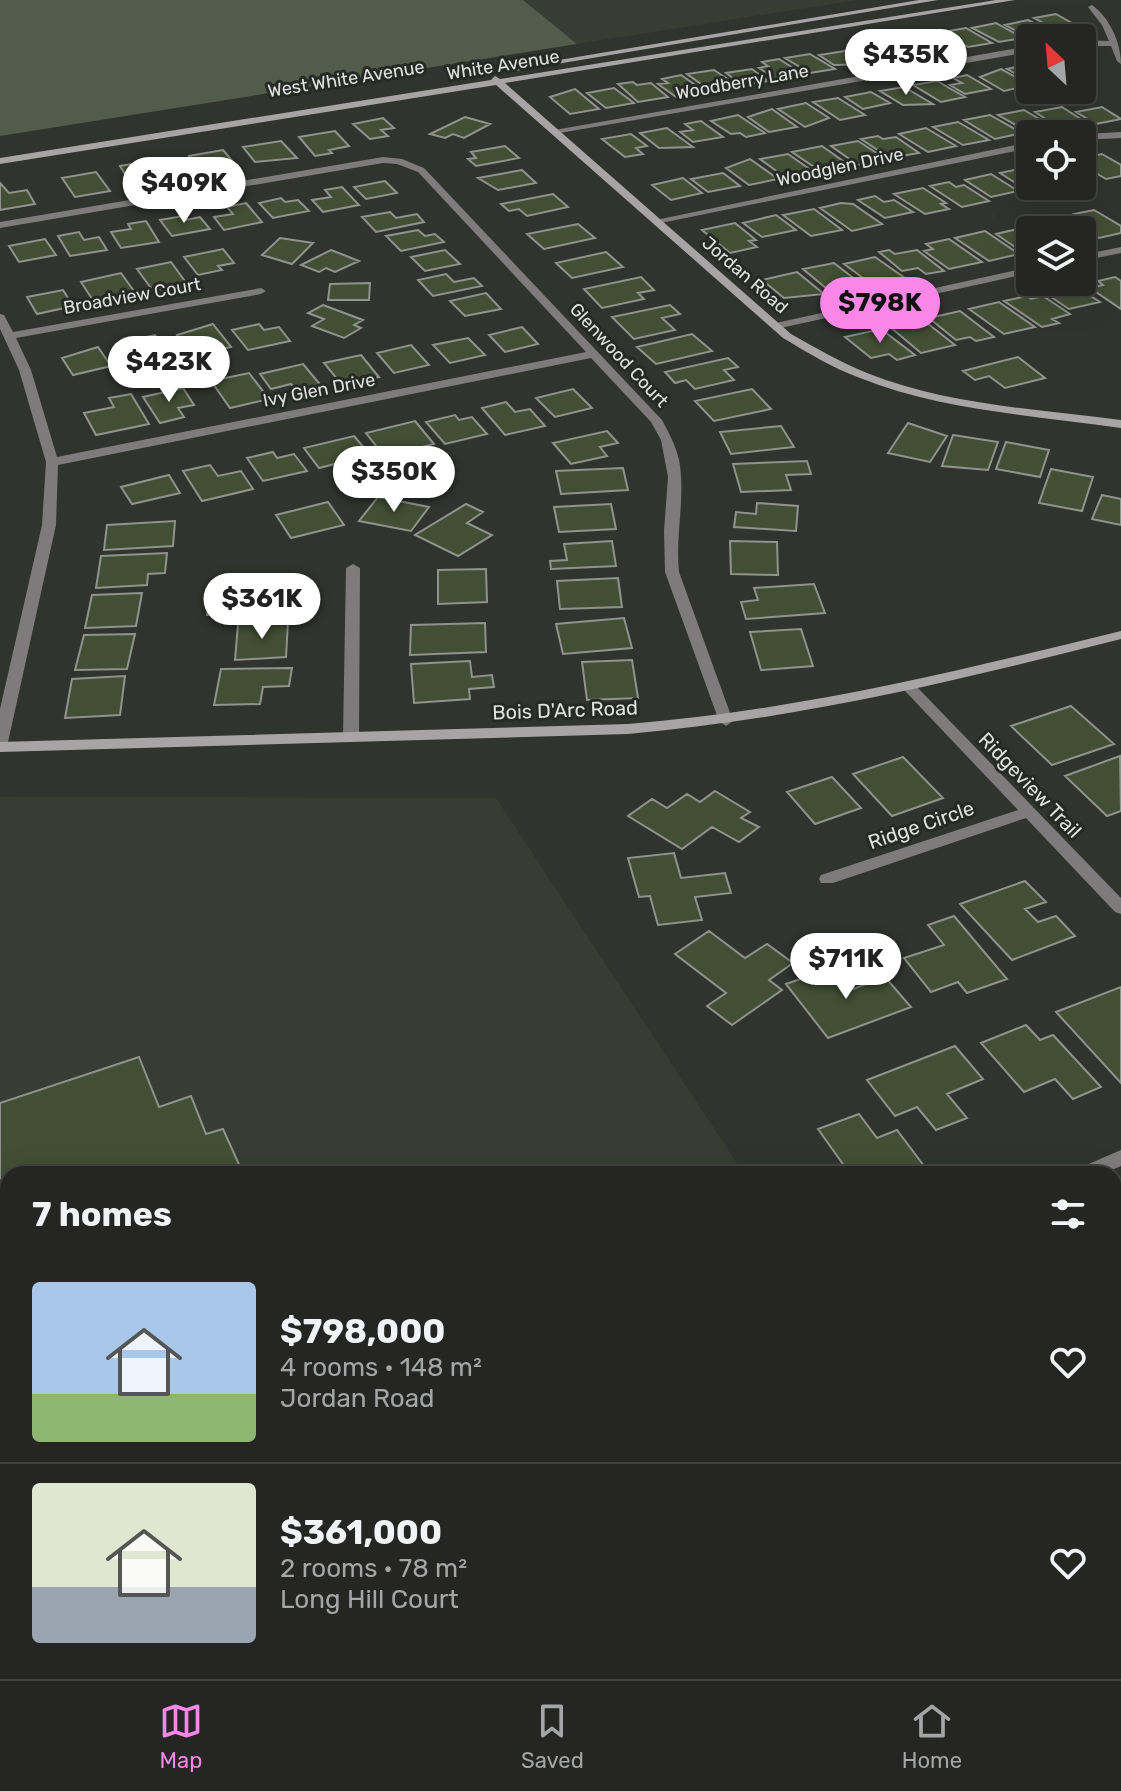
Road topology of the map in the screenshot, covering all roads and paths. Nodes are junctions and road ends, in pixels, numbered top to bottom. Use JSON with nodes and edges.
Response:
{"nodes":[{"id":1,"x":934,"y":0,"type":"edge"},
{"id":2,"x":1011,"y":0,"type":"edge"},
{"id":3,"x":1092,"y":7,"type":"dead end"},
{"id":4,"x":1096,"y":43,"type":"edge"},
{"id":5,"x":1113,"y":44,"type":"junction"},
{"id":6,"x":1016,"y":51,"type":"edge"},
{"id":7,"x":1121,"y":61,"type":"edge"},
{"id":8,"x":488,"y":73,"type":"junction"},
{"id":9,"x":498,"y":82,"type":"junction"},
{"id":10,"x":554,"y":131,"type":"junction"},
{"id":11,"x":1121,"y":135,"type":"edge"},
{"id":12,"x":1096,"y":136,"type":"edge"},
{"id":13,"x":1016,"y":148,"type":"edge"},
{"id":14,"x":0,"y":150,"type":"edge"},
{"id":15,"x":0,"y":161,"type":"edge"},
{"id":16,"x":656,"y":221,"type":"junction"},
{"id":17,"x":0,"y":225,"type":"edge"},
{"id":18,"x":1121,"y":250,"type":"edge"},
{"id":19,"x":1096,"y":255,"type":"edge"},
{"id":20,"x":1016,"y":273,"type":"edge"},
{"id":21,"x":261,"y":291,"type":"dead end"},
{"id":22,"x":0,"y":317,"type":"edge"},
{"id":23,"x":776,"y":326,"type":"junction"},
{"id":24,"x":9,"y":336,"type":"junction"},
{"id":25,"x":593,"y":354,"type":"junction"},
{"id":26,"x":1121,"y":424,"type":"edge"},
{"id":27,"x":52,"y":462,"type":"junction"},
{"id":28,"x":353,"y":568,"type":"dead end"},
{"id":29,"x":1121,"y":635,"type":"edge"},
{"id":30,"x":911,"y":689,"type":"junction"},
{"id":31,"x":726,"y":721,"type":"junction"},
{"id":32,"x":351,"y":736,"type":"junction"},
{"id":33,"x":0,"y":745,"type":"edge"},
{"id":34,"x":1028,"y":812,"type":"junction"},
{"id":35,"x":827,"y":879,"type":"dead end"},
{"id":36,"x":1121,"y":908,"type":"edge"},
{"id":37,"x":1121,"y":1158,"type":"edge"},
{"id":38,"x":1102,"y":1166,"type":"edge"}],
"edges":[{"from":1,"to":8,"type":"main road","name":"West White Avenue"},
{"from":2,"to":9,"type":"main road","name":"White Avenue"},
{"from":3,"to":5,"type":"street"},
{"from":4,"to":5,"type":"street"},
{"from":5,"to":7,"type":"street"},
{"from":6,"to":10,"type":"street","name":"Woodberry Lane"},
{"from":8,"to":9,"type":"main road","name":"Jordan Road"},
{"from":8,"to":14,"type":"main road","name":"West White Avenue"},
{"from":9,"to":10,"type":"main road","name":"Jordan Road"},
{"from":9,"to":15,"type":"main road","name":"White Avenue"},
{"from":10,"to":16,"type":"main road","name":"Jordan Road"},
{"from":11,"to":12,"type":"street"},
{"from":13,"to":16,"type":"street","name":"Woodglen Drive"},
{"from":16,"to":23,"type":"main road","name":"Jordan Road"},
{"from":17,"to":25,"type":"street","name":"Glenwood Court"},
{"from":18,"to":19,"type":"street"},
{"from":20,"to":23,"type":"street"},
{"from":21,"to":24,"type":"street","name":"Broadview Court"},
{"from":22,"to":24,"type":"street"},
{"from":23,"to":26,"type":"main road","name":"Jordan Road"},
{"from":24,"to":27,"type":"street"},
{"from":25,"to":27,"type":"street","name":"Ivy Glen Drive"},
{"from":25,"to":31,"type":"street","name":"Glenwood Court"},
{"from":27,"to":33,"type":"street"},
{"from":28,"to":32,"type":"street"},
{"from":29,"to":30,"type":"main road","name":"Bois D'Arc Road"},
{"from":30,"to":31,"type":"main road","name":"Bois D'Arc Road"},
{"from":30,"to":34,"type":"street","name":"Ridgeview Trail"},
{"from":31,"to":32,"type":"main road","name":"Bois D'Arc Road"},
{"from":32,"to":33,"type":"main road","name":"Bois D'Arc Road"},
{"from":34,"to":35,"type":"street","name":"Ridge Circle"},
{"from":34,"to":36,"type":"street","name":"Ridgeview Trail"},
{"from":37,"to":38,"type":"street"}]}
